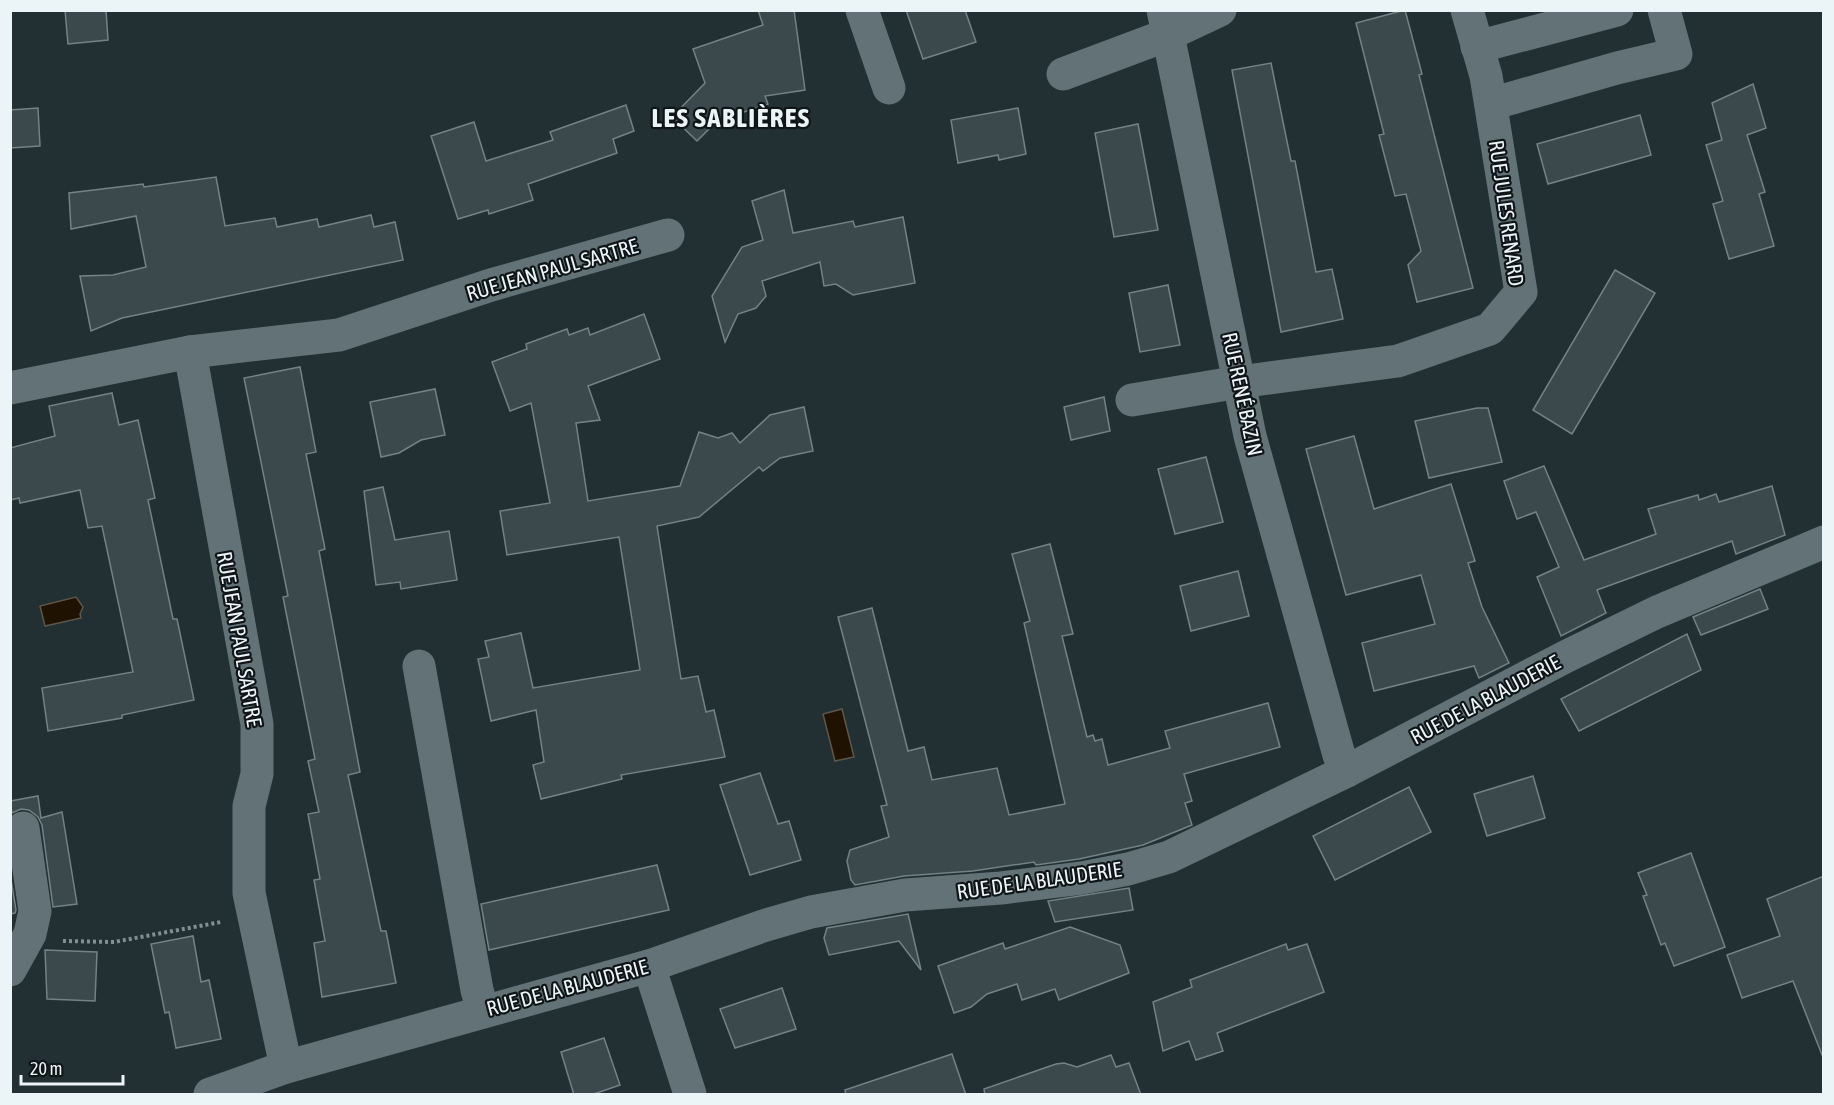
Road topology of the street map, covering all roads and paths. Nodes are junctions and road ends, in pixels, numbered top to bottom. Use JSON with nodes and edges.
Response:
{"nodes":[{"id":1,"x":862,"y":10,"type":"edge"},
{"id":2,"x":1220,"y":10,"type":"edge"},
{"id":3,"x":1467,"y":10,"type":"edge"},
{"id":4,"x":1617,"y":10,"type":"edge"},
{"id":5,"x":1664,"y":10,"type":"edge"},
{"id":6,"x":1165,"y":23,"type":"edge"},
{"id":7,"x":1478,"y":46,"type":"junction"},
{"id":8,"x":1063,"y":74,"type":"dead end"},
{"id":9,"x":889,"y":88,"type":"dead end"},
{"id":10,"x":1491,"y":104,"type":"junction"},
{"id":11,"x":668,"y":235,"type":"dead end"},
{"id":12,"x":190,"y":352,"type":"junction"},
{"id":13,"x":1239,"y":382,"type":"junction"},
{"id":14,"x":10,"y":388,"type":"edge"},
{"id":15,"x":1132,"y":400,"type":"dead end"},
{"id":16,"x":1824,"y":542,"type":"edge"},
{"id":17,"x":419,"y":666,"type":"dead end"},
{"id":18,"x":1347,"y":771,"type":"junction"},
{"id":19,"x":23,"y":828,"type":"dead end"},
{"id":20,"x":254,"y":915,"type":"junction"},
{"id":21,"x":26,"y":940,"type":"junction"},
{"id":22,"x":649,"y":966,"type":"junction"},
{"id":23,"x":10,"y":970,"type":"edge"},
{"id":24,"x":483,"y":1011,"type":"junction"},
{"id":25,"x":285,"y":1067,"type":"junction"},
{"id":26,"x":210,"y":1095,"type":"edge"},
{"id":27,"x":690,"y":1095,"type":"edge"}],
"edges":[{"from":1,"to":9,"type":"street"},
{"from":2,"to":6,"type":"street"},
{"from":3,"to":7,"type":"street","name":"RUE JULES RENARD"},
{"from":4,"to":7,"type":"street"},
{"from":5,"to":10,"type":"street"},
{"from":6,"to":8,"type":"street"},
{"from":6,"to":13,"type":"street","name":"RUE RENÉ BAZIN"},
{"from":7,"to":10,"type":"street","name":"RUE JULES RENARD"},
{"from":10,"to":13,"type":"street","name":"RUE JULES RENARD"},
{"from":11,"to":12,"type":"street","name":"RUE JEAN PAUL SARTRE"},
{"from":12,"to":14,"type":"street","name":"RUE JEAN PAUL SARTRE"},
{"from":12,"to":20,"type":"street","name":"RUE JEAN PAUL SARTRE"},
{"from":13,"to":15,"type":"street","name":"RUE JULES RENARD"},
{"from":13,"to":18,"type":"street","name":"RUE RENÉ BAZIN"},
{"from":16,"to":18,"type":"street","name":"RUE DE LA BLAUDERIE"},
{"from":17,"to":24,"type":"street"},
{"from":18,"to":22,"type":"street","name":"RUE DE LA BLAUDERIE"},
{"from":19,"to":21,"type":"street"},
{"from":20,"to":21,"type":"path"},
{"from":20,"to":25,"type":"street","name":"RUE JEAN PAUL SARTRE"},
{"from":21,"to":23,"type":"street"},
{"from":22,"to":24,"type":"street","name":"RUE DE LA BLAUDERIE"},
{"from":22,"to":27,"type":"street"},
{"from":24,"to":25,"type":"street","name":"RUE DE LA BLAUDERIE"},
{"from":25,"to":26,"type":"street","name":"RUE DE LA BLAUDERIE"}]}
